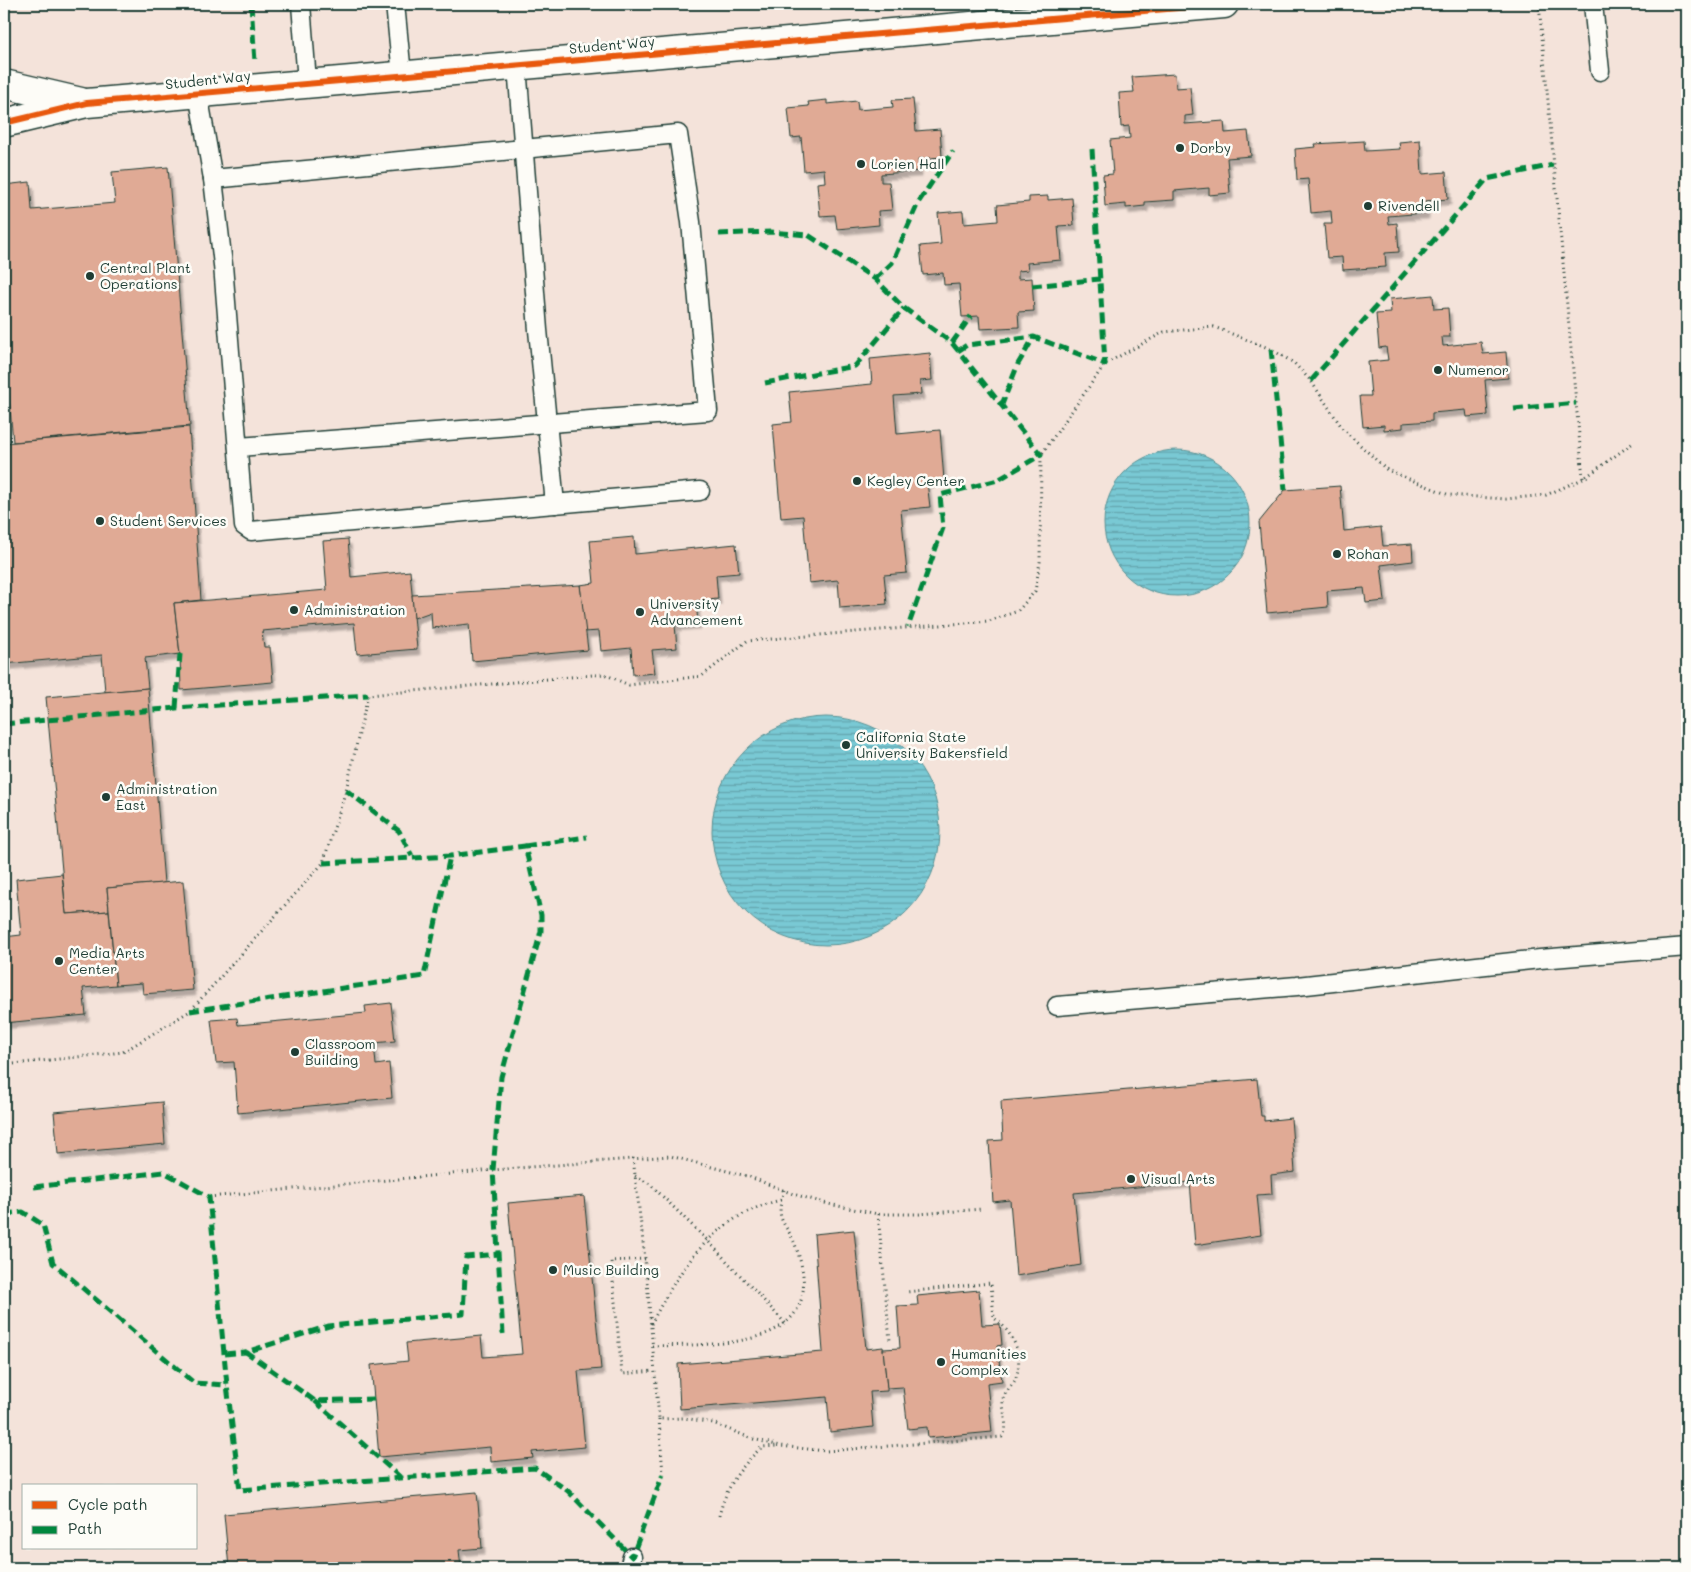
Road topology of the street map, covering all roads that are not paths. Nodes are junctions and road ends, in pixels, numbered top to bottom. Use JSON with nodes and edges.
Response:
{"nodes":[{"id":1,"x":301,"y":4,"type":"edge"},
{"id":2,"x":395,"y":4,"type":"edge"},
{"id":3,"x":1224,"y":4,"type":"edge"},
{"id":4,"x":1593,"y":4,"type":"edge"},
{"id":5,"x":517,"y":66,"type":"junction"},
{"id":6,"x":1600,"y":71,"type":"dead end"},
{"id":7,"x":402,"y":75,"type":"junction"},
{"id":8,"x":307,"y":82,"type":"junction"},
{"id":9,"x":4,"y":84,"type":"edge"},
{"id":10,"x":198,"y":93,"type":"junction"},
{"id":11,"x":87,"y":103,"type":"junction"},
{"id":12,"x":4,"y":123,"type":"edge"},
{"id":13,"x":523,"y":149,"type":"junction"},
{"id":14,"x":213,"y":179,"type":"junction"},
{"id":15,"x":547,"y":423,"type":"junction"},
{"id":16,"x":238,"y":447,"type":"junction"},
{"id":17,"x":700,"y":491,"type":"dead end"},
{"id":18,"x":555,"y":504,"type":"junction"},
{"id":19,"x":1687,"y":947,"type":"edge"},
{"id":20,"x":1057,"y":1006,"type":"dead end"}],
"edges":[{"from":1,"to":8,"type":"lane"},
{"from":2,"to":7,"type":"lane"},
{"from":3,"to":5,"type":"street","name":"Student Way"},
{"from":4,"to":6,"type":"lane"},
{"from":5,"to":7,"type":"street","name":"Student Way"},
{"from":5,"to":13,"type":"lane"},
{"from":7,"to":8,"type":"street","name":"Student Way"},
{"from":8,"to":10,"type":"street","name":"Student Way"},
{"from":9,"to":11,"type":"street","name":"Student Way"},
{"from":10,"to":11,"type":"street","name":"Student Way"},
{"from":10,"to":14,"type":"lane"},
{"from":11,"to":12,"type":"street","name":"Student Way"},
{"from":13,"to":14,"type":"lane"},
{"from":13,"to":15,"type":"lane"},
{"from":13,"to":15,"type":"lane"},
{"from":14,"to":16,"type":"lane"},
{"from":15,"to":16,"type":"lane"},
{"from":15,"to":18,"type":"lane"},
{"from":16,"to":18,"type":"lane"},
{"from":17,"to":18,"type":"lane"},
{"from":19,"to":20,"type":"lane"}]}
